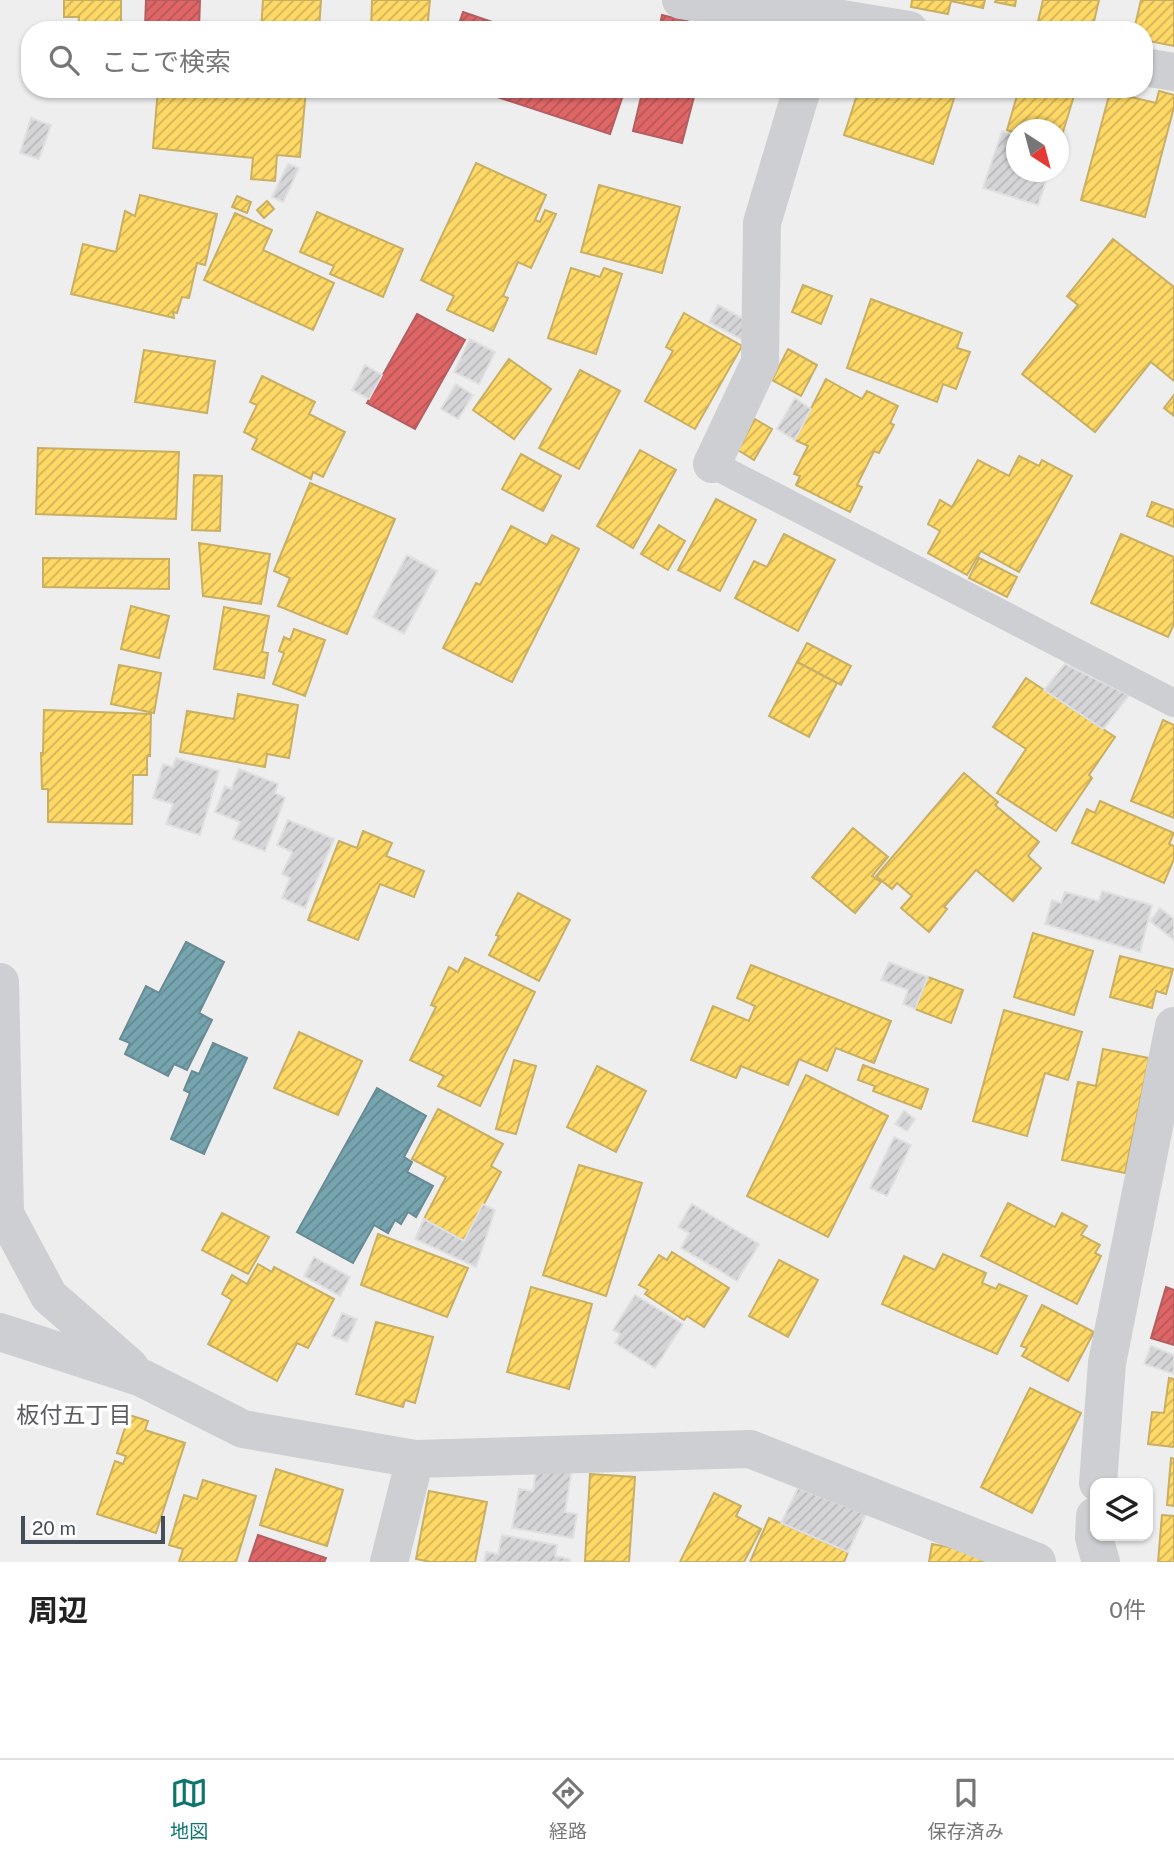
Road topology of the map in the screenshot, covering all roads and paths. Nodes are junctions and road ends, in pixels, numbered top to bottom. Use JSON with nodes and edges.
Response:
{"nodes":[{"id":1,"x":681,"y":0,"type":"edge"},
{"id":2,"x":824,"y":15,"type":"edge"},
{"id":3,"x":858,"y":21,"type":"edge"},
{"id":4,"x":1153,"y":68,"type":"edge"},
{"id":5,"x":1174,"y":72,"type":"edge"},
{"id":6,"x":799,"y":98,"type":"edge"},
{"id":7,"x":712,"y":464,"type":"joint"},
{"id":8,"x":1174,"y":703,"type":"edge"},
{"id":9,"x":0,"y":982,"type":"edge"},
{"id":10,"x":1174,"y":1026,"type":"edge"},
{"id":11,"x":0,"y":1332,"type":"edge"},
{"id":12,"x":142,"y":1378,"type":"junction"},
{"id":13,"x":415,"y":1459,"type":"junction"},
{"id":14,"x":1098,"y":1478,"type":"edge"},
{"id":15,"x":1095,"y":1541,"type":"edge"},
{"id":16,"x":389,"y":1562,"type":"edge"},
{"id":17,"x":1037,"y":1562,"type":"edge"},
{"id":18,"x":1101,"y":1562,"type":"edge"}],
"edges":[{"from":1,"to":2,"type":"street"},
{"from":2,"to":3,"type":"street"},
{"from":4,"to":5,"type":"street"},
{"from":6,"to":7,"type":"street"},
{"from":7,"to":8,"type":"lane"},
{"from":9,"to":12,"type":"street"},
{"from":10,"to":14,"type":"street"},
{"from":11,"to":12,"type":"street"},
{"from":12,"to":13,"type":"street"},
{"from":13,"to":16,"type":"street"},
{"from":13,"to":17,"type":"street"},
{"from":15,"to":18,"type":"street"}]}
